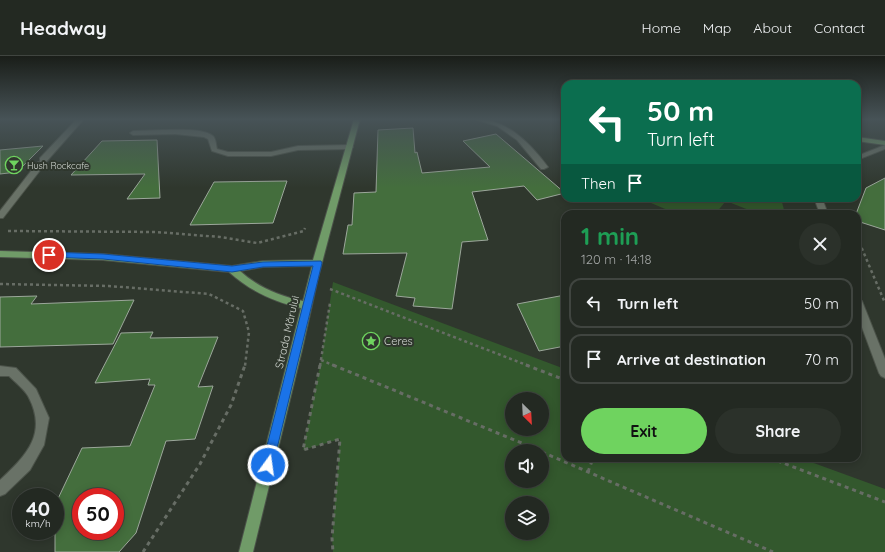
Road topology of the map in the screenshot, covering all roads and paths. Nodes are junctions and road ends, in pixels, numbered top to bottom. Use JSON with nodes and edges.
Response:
{"nodes":[{"id":1,"x":61,"y":142,"type":"edge"},
{"id":2,"x":213,"y":142,"type":"edge"},
{"id":3,"x":351,"y":142,"type":"edge"},
{"id":4,"x":521,"y":142,"type":"edge"},
{"id":5,"x":350,"y":147,"type":"junction"},
{"id":6,"x":885,"y":147,"type":"edge"},
{"id":7,"x":861,"y":156,"type":"edge"},
{"id":8,"x":44,"y":162,"type":"junction"},
{"id":9,"x":32,"y":164,"type":"dead end"},
{"id":10,"x":544,"y":167,"type":"dead end"},
{"id":11,"x":0,"y":216,"type":"edge"},
{"id":12,"x":306,"y":224,"type":"dead end"},
{"id":13,"x":8,"y":231,"type":"dead end"},
{"id":14,"x":861,"y":246,"type":"edge"},
{"id":15,"x":0,"y":254,"type":"edge"},
{"id":16,"x":318,"y":263,"type":"junction"},
{"id":17,"x":232,"y":269,"type":"junction"},
{"id":18,"x":313,"y":278,"type":"junction"},
{"id":19,"x":0,"y":284,"type":"edge"},
{"id":20,"x":333,"y":286,"type":"dead end"},
{"id":21,"x":332,"y":290,"type":"junction"},
{"id":22,"x":885,"y":303,"type":"edge"},
{"id":23,"x":307,"y":305,"type":"junction"},
{"id":24,"x":861,"y":311,"type":"edge"},
{"id":25,"x":321,"y":360,"type":"junction"},
{"id":26,"x":0,"y":371,"type":"edge"},
{"id":27,"x":885,"y":373,"type":"edge"},
{"id":28,"x":561,"y":378,"type":"edge"},
{"id":29,"x":524,"y":444,"type":"edge"},
{"id":30,"x":549,"y":455,"type":"edge"},
{"id":31,"x":561,"y":460,"type":"edge"},
{"id":32,"x":566,"y":462,"type":"edge"},
{"id":33,"x":592,"y":462,"type":"edge"},
{"id":34,"x":780,"y":462,"type":"edge"},
{"id":35,"x":588,"y":472,"type":"junction"},
{"id":36,"x":0,"y":489,"type":"edge"},
{"id":37,"x":885,"y":502,"type":"edge"},
{"id":38,"x":143,"y":552,"type":"edge"},
{"id":39,"x":246,"y":552,"type":"edge"},
{"id":40,"x":333,"y":552,"type":"edge"},
{"id":41,"x":773,"y":552,"type":"edge"}],
"edges":[{"from":1,"to":8,"type":"street"},
{"from":2,"to":5,"type":"street"},
{"from":3,"to":5,"type":"main road","name":"Strada Mărului"},
{"from":4,"to":10,"type":"street"},
{"from":5,"to":16,"type":"main road","name":"Strada Mărului"},
{"from":6,"to":7,"type":"street"},
{"from":8,"to":9,"type":"street"},
{"from":8,"to":11,"type":"street"},
{"from":12,"to":13,"type":"path"},
{"from":14,"to":22,"type":"path"},
{"from":15,"to":17,"type":"main road"},
{"from":16,"to":17,"type":"main road"},
{"from":16,"to":18,"type":"main road","name":"Strada Mărului"},
{"from":17,"to":23,"type":"main road"},
{"from":18,"to":21,"type":"path"},
{"from":18,"to":23,"type":"main road","name":"Strada Mărului"},
{"from":19,"to":38,"type":"path"},
{"from":20,"to":21,"type":"path"},
{"from":21,"to":25,"type":"path"},
{"from":21,"to":28,"type":"path"},
{"from":23,"to":39,"type":"main road","name":"Strada Mărului"},
{"from":24,"to":27,"type":"street"},
{"from":25,"to":29,"type":"path"},
{"from":25,"to":40,"type":"path"},
{"from":26,"to":36,"type":"street"},
{"from":30,"to":31,"type":"path"},
{"from":32,"to":35,"type":"path"},
{"from":33,"to":35,"type":"path"},
{"from":34,"to":37,"type":"path"},
{"from":35,"to":41,"type":"path"}]}
